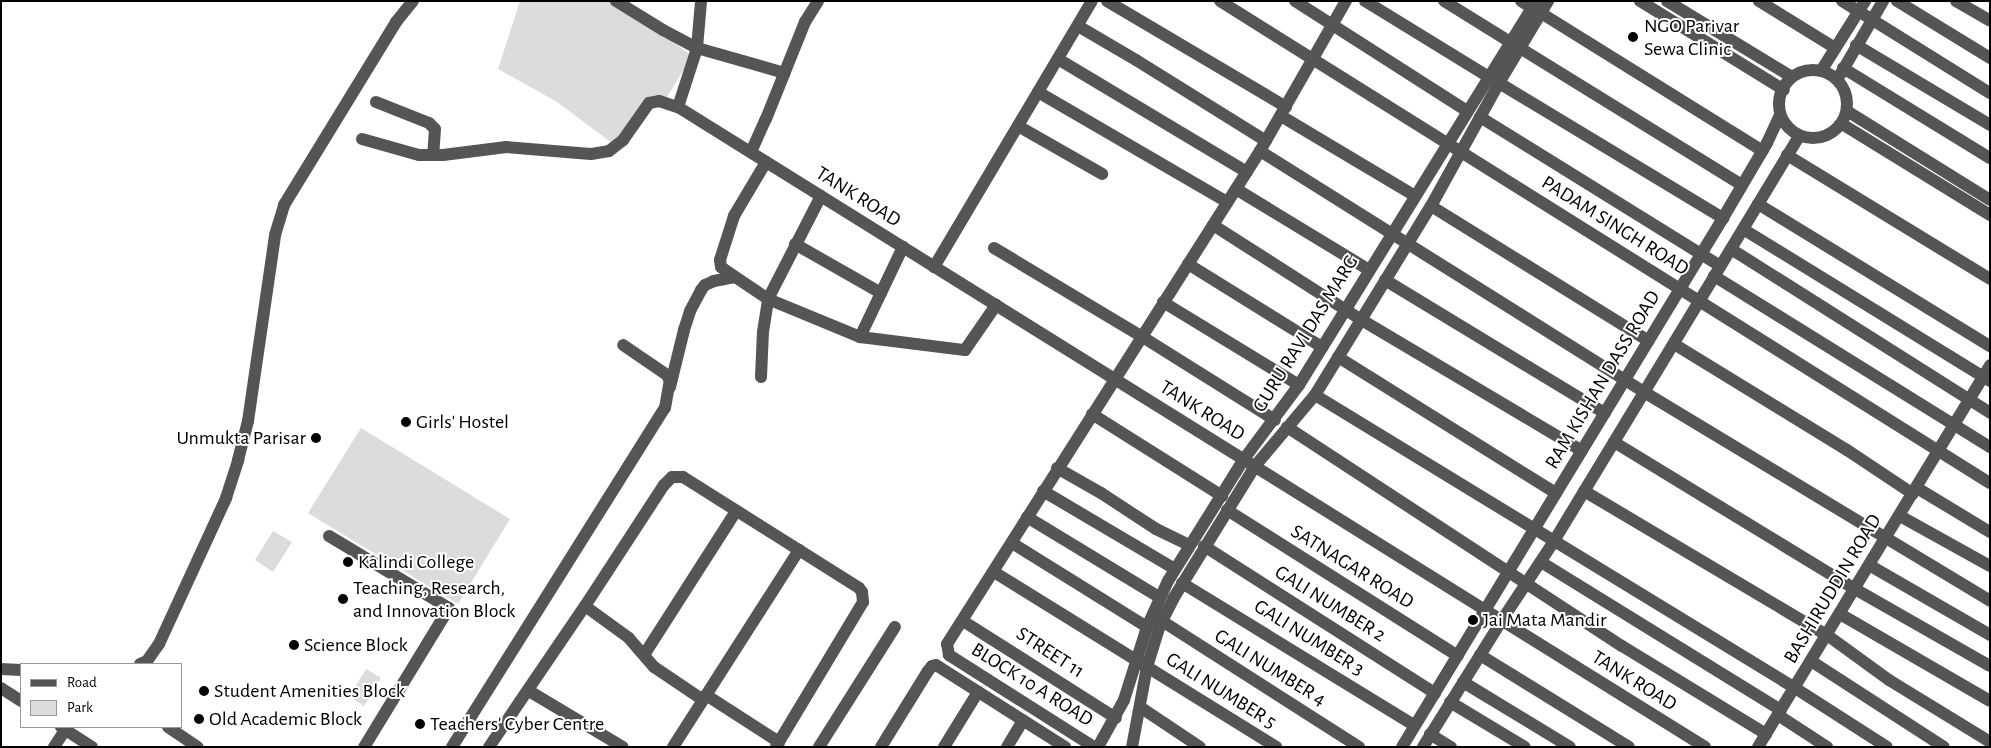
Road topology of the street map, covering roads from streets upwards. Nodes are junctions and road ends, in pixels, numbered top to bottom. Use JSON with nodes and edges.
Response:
{"nodes":[{"id":1,"x":413,"y":1,"type":"edge"},
{"id":2,"x":616,"y":1,"type":"edge"},
{"id":3,"x":701,"y":1,"type":"edge"},
{"id":4,"x":818,"y":1,"type":"edge"},
{"id":5,"x":1092,"y":1,"type":"edge"},
{"id":6,"x":1107,"y":1,"type":"edge"},
{"id":7,"x":1220,"y":1,"type":"edge"},
{"id":8,"x":1295,"y":1,"type":"edge"},
{"id":9,"x":1346,"y":1,"type":"edge"},
{"id":10,"x":1365,"y":1,"type":"edge"},
{"id":11,"x":1444,"y":1,"type":"edge"},
{"id":12,"x":1548,"y":1,"type":"edge"},
{"id":13,"x":1640,"y":1,"type":"edge"},
{"id":14,"x":1667,"y":1,"type":"edge"},
{"id":15,"x":1760,"y":1,"type":"edge"},
{"id":16,"x":1842,"y":1,"type":"edge"},
{"id":17,"x":1883,"y":1,"type":"edge"},
{"id":18,"x":1897,"y":1,"type":"edge"},
{"id":19,"x":1956,"y":1,"type":"edge"},
{"id":20,"x":1533,"y":6,"type":"edge"},
{"id":21,"x":1862,"y":6,"type":"edge"},
{"id":22,"x":1872,"y":20,"type":"junction"},
{"id":23,"x":1990,"y":21,"type":"edge"},
{"id":24,"x":1332,"y":24,"type":"junction"},
{"id":25,"x":1078,"y":26,"type":"junction"},
{"id":26,"x":1515,"y":45,"type":"junction"},
{"id":27,"x":1856,"y":45,"type":"junction"},
{"id":28,"x":697,"y":48,"type":"junction"},
{"id":29,"x":1835,"y":48,"type":"junction"},
{"id":30,"x":1312,"y":58,"type":"junction"},
{"id":31,"x":1990,"y":58,"type":"edge"},
{"id":32,"x":1058,"y":59,"type":"junction"},
{"id":33,"x":1843,"y":68,"type":"junction"},
{"id":34,"x":1821,"y":71,"type":"junction"},
{"id":35,"x":785,"y":73,"type":"junction"},
{"id":36,"x":1792,"y":77,"type":"junction"},
{"id":37,"x":1494,"y":80,"type":"junction"},
{"id":38,"x":1837,"y":80,"type":"junction"},
{"id":39,"x":1784,"y":90,"type":"junction"},
{"id":40,"x":1038,"y":92,"type":"junction"},
{"id":41,"x":1990,"y":93,"type":"edge"},
{"id":42,"x":376,"y":102,"type":"dead end"},
{"id":43,"x":678,"y":108,"type":"junction"},
{"id":44,"x":1284,"y":111,"type":"junction"},
{"id":45,"x":1467,"y":111,"type":"junction"},
{"id":46,"x":1847,"y":111,"type":"junction"},
{"id":47,"x":1780,"y":115,"type":"junction"},
{"id":48,"x":1480,"y":117,"type":"junction"},
{"id":49,"x":1842,"y":124,"type":"junction"},
{"id":50,"x":1990,"y":125,"type":"edge"},
{"id":51,"x":1018,"y":126,"type":"junction"},
{"id":52,"x":1799,"y":136,"type":"junction"},
{"id":53,"x":362,"y":140,"type":"dead end"},
{"id":54,"x":1447,"y":144,"type":"junction"},
{"id":55,"x":1263,"y":146,"type":"junction"},
{"id":56,"x":1462,"y":151,"type":"junction"},
{"id":57,"x":1763,"y":151,"type":"junction"},
{"id":58,"x":751,"y":152,"type":"junction"},
{"id":59,"x":433,"y":155,"type":"junction"},
{"id":60,"x":1787,"y":155,"type":"junction"},
{"id":61,"x":1990,"y":158,"type":"edge"},
{"id":62,"x":766,"y":162,"type":"junction"},
{"id":63,"x":1246,"y":172,"type":"junction"},
{"id":64,"x":1102,"y":174,"type":"dead end"},
{"id":65,"x":1742,"y":185,"type":"junction"},
{"id":66,"x":1236,"y":189,"type":"junction"},
{"id":67,"x":821,"y":196,"type":"junction"},
{"id":68,"x":1415,"y":196,"type":"junction"},
{"id":69,"x":1990,"y":200,"type":"edge"},
{"id":70,"x":1227,"y":202,"type":"junction"},
{"id":71,"x":1758,"y":204,"type":"junction"},
{"id":72,"x":1431,"y":206,"type":"junction"},
{"id":73,"x":1990,"y":216,"type":"edge"},
{"id":74,"x":1723,"y":218,"type":"junction"},
{"id":75,"x":1213,"y":225,"type":"junction"},
{"id":76,"x":1743,"y":229,"type":"junction"},
{"id":77,"x":1392,"y":232,"type":"junction"},
{"id":78,"x":1408,"y":242,"type":"junction"},
{"id":79,"x":795,"y":244,"type":"junction"},
{"id":80,"x":903,"y":247,"type":"junction"},
{"id":81,"x":994,"y":248,"type":"dead end"},
{"id":82,"x":1730,"y":249,"type":"junction"},
{"id":83,"x":1701,"y":253,"type":"junction"},
{"id":84,"x":1188,"y":264,"type":"junction"},
{"id":85,"x":934,"y":267,"type":"junction"},
{"id":86,"x":1369,"y":270,"type":"junction"},
{"id":87,"x":1717,"y":271,"type":"junction"},
{"id":88,"x":735,"y":276,"type":"junction"},
{"id":89,"x":1990,"y":279,"type":"edge"},
{"id":90,"x":1385,"y":280,"type":"junction"},
{"id":91,"x":1680,"y":289,"type":"junction"},
{"id":92,"x":881,"y":293,"type":"junction"},
{"id":93,"x":768,"y":299,"type":"junction"},
{"id":94,"x":1163,"y":302,"type":"junction"},
{"id":95,"x":1700,"y":302,"type":"junction"},
{"id":96,"x":996,"y":305,"type":"junction"},
{"id":97,"x":1345,"y":309,"type":"junction"},
{"id":98,"x":1360,"y":319,"type":"junction"},
{"id":99,"x":1141,"y":336,"type":"junction"},
{"id":100,"x":860,"y":338,"type":"junction"},
{"id":101,"x":1648,"y":341,"type":"junction"},
{"id":102,"x":1674,"y":344,"type":"junction"},
{"id":103,"x":623,"y":345,"type":"dead end"},
{"id":104,"x":1990,"y":346,"type":"edge"},
{"id":105,"x":1322,"y":347,"type":"junction"},
{"id":106,"x":1338,"y":357,"type":"junction"},
{"id":107,"x":1990,"y":365,"type":"edge"},
{"id":108,"x":761,"y":377,"type":"dead end"},
{"id":109,"x":1114,"y":379,"type":"junction"},
{"id":110,"x":1625,"y":379,"type":"junction"},
{"id":111,"x":1986,"y":379,"type":"edge"},
{"id":112,"x":1299,"y":385,"type":"junction"},
{"id":113,"x":669,"y":392,"type":"junction"},
{"id":114,"x":1644,"y":392,"type":"junction"},
{"id":115,"x":1315,"y":395,"type":"junction"},
{"id":116,"x":1970,"y":398,"type":"junction"},
{"id":117,"x":1605,"y":413,"type":"junction"},
{"id":118,"x":1990,"y":413,"type":"edge"},
{"id":119,"x":1092,"y":414,"type":"junction"},
{"id":120,"x":1275,"y":420,"type":"junction"},
{"id":121,"x":1954,"y":424,"type":"junction"},
{"id":122,"x":1287,"y":426,"type":"junction"},
{"id":123,"x":1614,"y":442,"type":"junction"},
{"id":124,"x":1990,"y":447,"type":"edge"},
{"id":125,"x":1582,"y":451,"type":"junction"},
{"id":126,"x":1940,"y":451,"type":"junction"},
{"id":127,"x":1249,"y":463,"type":"junction"},
{"id":128,"x":1057,"y":468,"type":"junction"},
{"id":129,"x":1990,"y":483,"type":"edge"},
{"id":130,"x":1043,"y":491,"type":"junction"},
{"id":131,"x":1584,"y":491,"type":"junction"},
{"id":132,"x":1915,"y":491,"type":"junction"},
{"id":133,"x":1556,"y":493,"type":"junction"},
{"id":134,"x":1222,"y":496,"type":"junction"},
{"id":135,"x":1227,"y":510,"type":"junction"},
{"id":136,"x":736,"y":511,"type":"junction"},
{"id":137,"x":1900,"y":516,"type":"junction"},
{"id":138,"x":1027,"y":517,"type":"junction"},
{"id":139,"x":1535,"y":529,"type":"junction"},
{"id":140,"x":1990,"y":532,"type":"edge"},
{"id":141,"x":329,"y":536,"type":"dead end"},
{"id":142,"x":1885,"y":539,"type":"junction"},
{"id":143,"x":1554,"y":541,"type":"junction"},
{"id":144,"x":1012,"y":543,"type":"junction"},
{"id":145,"x":1190,"y":546,"type":"junction"},
{"id":146,"x":1204,"y":546,"type":"junction"},
{"id":147,"x":799,"y":550,"type":"junction"},
{"id":148,"x":1541,"y":562,"type":"junction"},
{"id":149,"x":1869,"y":566,"type":"junction"},
{"id":150,"x":1990,"y":566,"type":"edge"},
{"id":151,"x":1175,"y":569,"type":"junction"},
{"id":152,"x":1508,"y":571,"type":"junction"},
{"id":153,"x":994,"y":572,"type":"junction"},
{"id":154,"x":1182,"y":582,"type":"junction"},
{"id":155,"x":1528,"y":583,"type":"junction"},
{"id":156,"x":1855,"y":589,"type":"junction"},
{"id":157,"x":1159,"y":597,"type":"junction"},
{"id":158,"x":1990,"y":601,"type":"edge"},
{"id":159,"x":585,"y":606,"type":"junction"},
{"id":160,"x":1485,"y":610,"type":"junction"},
{"id":161,"x":1840,"y":614,"type":"junction"},
{"id":162,"x":1502,"y":620,"type":"junction"},
{"id":163,"x":963,"y":621,"type":"junction"},
{"id":164,"x":1162,"y":621,"type":"junction"},
{"id":165,"x":895,"y":627,"type":"dead end"},
{"id":166,"x":1147,"y":627,"type":"junction"},
{"id":167,"x":1827,"y":635,"type":"junction"},
{"id":168,"x":1990,"y":635,"type":"edge"},
{"id":169,"x":644,"y":655,"type":"junction"},
{"id":170,"x":1480,"y":655,"type":"junction"},
{"id":171,"x":1458,"y":656,"type":"junction"},
{"id":172,"x":1811,"y":661,"type":"junction"},
{"id":173,"x":142,"y":663,"type":"edge"},
{"id":174,"x":1142,"y":664,"type":"junction"},
{"id":175,"x":1990,"y":666,"type":"edge"},
{"id":176,"x":1,"y":669,"type":"edge"},
{"id":177,"x":20,"y":670,"type":"edge"},
{"id":178,"x":1463,"y":682,"type":"junction"},
{"id":179,"x":1,"y":688,"type":"edge"},
{"id":180,"x":1795,"y":688,"type":"junction"},
{"id":181,"x":529,"y":691,"type":"junction"},
{"id":182,"x":978,"y":692,"type":"junction"},
{"id":183,"x":1435,"y":693,"type":"junction"},
{"id":184,"x":704,"y":697,"type":"junction"},
{"id":185,"x":20,"y":700,"type":"edge"},
{"id":186,"x":1990,"y":701,"type":"edge"},
{"id":187,"x":1450,"y":702,"type":"junction"},
{"id":188,"x":1140,"y":707,"type":"junction"},
{"id":189,"x":1779,"y":712,"type":"junction"},
{"id":190,"x":1116,"y":718,"type":"junction"},
{"id":191,"x":1023,"y":720,"type":"junction"},
{"id":192,"x":1415,"y":726,"type":"junction"},
{"id":193,"x":63,"y":728,"type":"edge"},
{"id":194,"x":170,"y":728,"type":"edge"},
{"id":195,"x":1430,"y":734,"type":"junction"},
{"id":196,"x":1766,"y":734,"type":"junction"},
{"id":197,"x":1990,"y":742,"type":"edge"},
{"id":198,"x":778,"y":744,"type":"edge"},
{"id":199,"x":54,"y":747,"type":"edge"},
{"id":200,"x":92,"y":747,"type":"edge"},
{"id":201,"x":198,"y":747,"type":"edge"},
{"id":202,"x":364,"y":747,"type":"edge"},
{"id":203,"x":452,"y":747,"type":"edge"},
{"id":204,"x":489,"y":747,"type":"edge"},
{"id":205,"x":623,"y":747,"type":"edge"},
{"id":206,"x":673,"y":747,"type":"edge"},
{"id":207,"x":819,"y":747,"type":"edge"},
{"id":208,"x":881,"y":747,"type":"edge"},
{"id":209,"x":944,"y":747,"type":"edge"},
{"id":210,"x":1007,"y":747,"type":"edge"},
{"id":211,"x":1065,"y":747,"type":"edge"},
{"id":212,"x":1096,"y":747,"type":"edge"},
{"id":213,"x":1132,"y":747,"type":"edge"},
{"id":214,"x":1200,"y":747,"type":"edge"},
{"id":215,"x":1276,"y":747,"type":"edge"},
{"id":216,"x":1359,"y":747,"type":"edge"},
{"id":217,"x":1402,"y":747,"type":"edge"},
{"id":218,"x":1423,"y":747,"type":"edge"},
{"id":219,"x":1451,"y":747,"type":"edge"},
{"id":220,"x":1525,"y":747,"type":"edge"},
{"id":221,"x":1570,"y":747,"type":"edge"},
{"id":222,"x":1630,"y":747,"type":"edge"},
{"id":223,"x":1705,"y":747,"type":"edge"},
{"id":224,"x":1758,"y":747,"type":"edge"},
{"id":225,"x":1827,"y":747,"type":"edge"},
{"id":226,"x":1888,"y":747,"type":"edge"},
{"id":227,"x":1944,"y":747,"type":"edge"}],
"edges":[{"from":1,"to":173,"type":"street"},
{"from":2,"to":28,"type":"street"},
{"from":3,"to":28,"type":"street"},
{"from":4,"to":35,"type":"street"},
{"from":5,"to":25,"type":"street"},
{"from":6,"to":44,"type":"street"},
{"from":7,"to":30,"type":"street","name":"PADAM SINGH ROAD"},
{"from":8,"to":24,"type":"street"},
{"from":9,"to":24,"type":"street"},
{"from":10,"to":37,"type":"street"},
{"from":11,"to":26,"type":"street"},
{"from":12,"to":20,"type":"street","name":"GURU RAVI DAS MARG"},
{"from":13,"to":39,"type":"street"},
{"from":14,"to":36,"type":"street"},
{"from":15,"to":29,"type":"street"},
{"from":16,"to":21,"type":"street"},
{"from":17,"to":22,"type":"street"},
{"from":18,"to":31,"type":"street"},
{"from":19,"to":23,"type":"street"},
{"from":20,"to":26,"type":"street","name":"GURU RAVI DAS MARG"},
{"from":20,"to":57,"type":"street"},
{"from":21,"to":22,"type":"street"},
{"from":21,"to":29,"type":"street"},
{"from":22,"to":27,"type":"street"},
{"from":22,"to":41,"type":"street"},
{"from":24,"to":30,"type":"street"},
{"from":24,"to":45,"type":"street"},
{"from":25,"to":32,"type":"street"},
{"from":25,"to":55,"type":"street"},
{"from":26,"to":37,"type":"street","name":"GURU RAVI DAS MARG"},
{"from":26,"to":65,"type":"street"},
{"from":27,"to":33,"type":"street"},
{"from":27,"to":50,"type":"street"},
{"from":28,"to":35,"type":"street"},
{"from":28,"to":43,"type":"street"},
{"from":29,"to":34,"type":"street"},
{"from":30,"to":44,"type":"street"},
{"from":30,"to":54,"type":"street","name":"PADAM SINGH ROAD"},
{"from":32,"to":40,"type":"street"},
{"from":32,"to":63,"type":"street"},
{"from":33,"to":38,"type":"street"},
{"from":33,"to":61,"type":"street"},
{"from":34,"to":36,"type":"street"},
{"from":34,"to":38,"type":"street"},
{"from":35,"to":58,"type":"street"},
{"from":36,"to":39,"type":"street"},
{"from":37,"to":45,"type":"street","name":"GURU RAVI DAS MARG"},
{"from":37,"to":48,"type":"street","name":"GURU RAVI DAS MARG"},
{"from":37,"to":74,"type":"street"},
{"from":38,"to":46,"type":"street"},
{"from":39,"to":47,"type":"street"},
{"from":40,"to":51,"type":"street"},
{"from":40,"to":70,"type":"street"},
{"from":42,"to":59,"type":"street"},
{"from":43,"to":58,"type":"street","name":"TANK ROAD"},
{"from":43,"to":59,"type":"street","name":"TANK ROAD"},
{"from":44,"to":55,"type":"street"},
{"from":44,"to":68,"type":"street"},
{"from":45,"to":54,"type":"street","name":"GURU RAVI DAS MARG"},
{"from":46,"to":49,"type":"street"},
{"from":46,"to":69,"type":"street"},
{"from":47,"to":52,"type":"street"},
{"from":47,"to":57,"type":"street","name":"RAM KISHAN DASS ROAD"},
{"from":48,"to":56,"type":"street","name":"GURU RAVI DAS MARG"},
{"from":48,"to":83,"type":"street"},
{"from":49,"to":52,"type":"street"},
{"from":49,"to":73,"type":"street"},
{"from":51,"to":64,"type":"street"},
{"from":51,"to":85,"type":"street"},
{"from":52,"to":60,"type":"street","name":"RAM KISHAN DASS ROAD"},
{"from":53,"to":59,"type":"street"},
{"from":54,"to":56,"type":"street","name":"PADAM SINGH ROAD"},
{"from":54,"to":68,"type":"street","name":"GURU RAVI DAS MARG"},
{"from":55,"to":63,"type":"street"},
{"from":55,"to":77,"type":"street"},
{"from":56,"to":72,"type":"street","name":"GURU RAVI DAS MARG"},
{"from":56,"to":91,"type":"street","name":"PADAM SINGH ROAD"},
{"from":57,"to":65,"type":"street","name":"RAM KISHAN DASS ROAD"},
{"from":58,"to":62,"type":"street","name":"TANK ROAD"},
{"from":60,"to":71,"type":"street","name":"RAM KISHAN DASS ROAD"},
{"from":60,"to":89,"type":"street"},
{"from":62,"to":67,"type":"street","name":"TANK ROAD"},
{"from":62,"to":88,"type":"street"},
{"from":63,"to":66,"type":"street"},
{"from":65,"to":74,"type":"street","name":"RAM KISHAN DASS ROAD"},
{"from":66,"to":70,"type":"street"},
{"from":66,"to":86,"type":"street"},
{"from":67,"to":79,"type":"street"},
{"from":67,"to":80,"type":"street","name":"TANK ROAD"},
{"from":68,"to":77,"type":"street","name":"GURU RAVI DAS MARG"},
{"from":70,"to":75,"type":"street"},
{"from":71,"to":76,"type":"street","name":"RAM KISHAN DASS ROAD"},
{"from":71,"to":104,"type":"street"},
{"from":72,"to":78,"type":"street","name":"GURU RAVI DAS MARG"},
{"from":72,"to":101,"type":"street"},
{"from":74,"to":83,"type":"street","name":"RAM KISHAN DASS ROAD"},
{"from":75,"to":84,"type":"street"},
{"from":75,"to":97,"type":"street"},
{"from":76,"to":82,"type":"street","name":"RAM KISHAN DASS ROAD"},
{"from":76,"to":111,"type":"street"},
{"from":77,"to":78,"type":"street"},
{"from":77,"to":86,"type":"street","name":"GURU RAVI DAS MARG"},
{"from":78,"to":90,"type":"street","name":"GURU RAVI DAS MARG"},
{"from":78,"to":110,"type":"street"},
{"from":79,"to":92,"type":"street"},
{"from":79,"to":93,"type":"street"},
{"from":80,"to":85,"type":"street","name":"TANK ROAD"},
{"from":80,"to":92,"type":"street"},
{"from":81,"to":99,"type":"street"},
{"from":82,"to":87,"type":"street","name":"RAM KISHAN DASS ROAD"},
{"from":82,"to":116,"type":"street"},
{"from":83,"to":87,"type":"street"},
{"from":83,"to":91,"type":"street","name":"RAM KISHAN DASS ROAD"},
{"from":84,"to":94,"type":"street"},
{"from":84,"to":105,"type":"street"},
{"from":85,"to":96,"type":"street","name":"TANK ROAD"},
{"from":86,"to":97,"type":"street","name":"GURU RAVI DAS MARG"},
{"from":87,"to":95,"type":"street","name":"RAM KISHAN DASS ROAD"},
{"from":87,"to":121,"type":"street"},
{"from":88,"to":93,"type":"street"},
{"from":88,"to":113,"type":"street"},
{"from":90,"to":98,"type":"street","name":"GURU RAVI DAS MARG"},
{"from":90,"to":117,"type":"street"},
{"from":91,"to":95,"type":"street","name":"PADAM SINGH ROAD"},
{"from":91,"to":101,"type":"street","name":"RAM KISHAN DASS ROAD"},
{"from":92,"to":100,"type":"street"},
{"from":93,"to":100,"type":"street"},
{"from":93,"to":108,"type":"street"},
{"from":94,"to":99,"type":"street"},
{"from":94,"to":112,"type":"street"},
{"from":95,"to":102,"type":"street","name":"RAM KISHAN DASS ROAD"},
{"from":95,"to":126,"type":"street","name":"PADAM SINGH ROAD"},
{"from":96,"to":100,"type":"street"},
{"from":96,"to":109,"type":"street","name":"TANK ROAD"},
{"from":97,"to":98,"type":"street"},
{"from":97,"to":105,"type":"street","name":"GURU RAVI DAS MARG"},
{"from":98,"to":106,"type":"street","name":"GURU RAVI DAS MARG"},
{"from":98,"to":125,"type":"street"},
{"from":99,"to":109,"type":"street"},
{"from":99,"to":120,"type":"street"},
{"from":101,"to":110,"type":"street","name":"RAM KISHAN DASS ROAD"},
{"from":102,"to":114,"type":"street","name":"RAM KISHAN DASS ROAD"},
{"from":102,"to":132,"type":"street"},
{"from":103,"to":113,"type":"street"},
{"from":105,"to":112,"type":"street","name":"GURU RAVI DAS MARG"},
{"from":106,"to":115,"type":"street","name":"GURU RAVI DAS MARG"},
{"from":106,"to":133,"type":"street"},
{"from":107,"to":111,"type":"street","name":"BASHIRUDDIN ROAD"},
{"from":109,"to":119,"type":"street"},
{"from":109,"to":127,"type":"street","name":"TANK ROAD"},
{"from":110,"to":114,"type":"street"},
{"from":110,"to":117,"type":"street","name":"RAM KISHAN DASS ROAD"},
{"from":111,"to":116,"type":"street","name":"BASHIRUDDIN ROAD"},
{"from":112,"to":120,"type":"street","name":"GURU RAVI DAS MARG"},
{"from":113,"to":203,"type":"street"},
{"from":114,"to":123,"type":"street","name":"RAM KISHAN DASS ROAD"},
{"from":114,"to":142,"type":"street"},
{"from":115,"to":122,"type":"street","name":"GURU RAVI DAS MARG"},
{"from":115,"to":139,"type":"street"},
{"from":116,"to":118,"type":"street"},
{"from":116,"to":121,"type":"street","name":"BASHIRUDDIN ROAD"},
{"from":117,"to":125,"type":"street","name":"RAM KISHAN DASS ROAD"},
{"from":119,"to":128,"type":"street"},
{"from":119,"to":134,"type":"street"},
{"from":120,"to":127,"type":"street","name":"GURU RAVI DAS MARG"},
{"from":121,"to":124,"type":"street"},
{"from":121,"to":126,"type":"street","name":"BASHIRUDDIN ROAD"},
{"from":122,"to":127,"type":"street","name":"GURU RAVI DAS MARG"},
{"from":122,"to":152,"type":"street"},
{"from":123,"to":131,"type":"street","name":"RAM KISHAN DASS ROAD"},
{"from":123,"to":156,"type":"street"},
{"from":125,"to":133,"type":"street","name":"RAM KISHAN DASS ROAD"},
{"from":126,"to":129,"type":"street","name":"PADAM SINGH ROAD"},
{"from":126,"to":132,"type":"street","name":"BASHIRUDDIN ROAD"},
{"from":127,"to":134,"type":"street","name":"GURU RAVI DAS MARG"},
{"from":127,"to":135,"type":"street","name":"GURU RAVI DAS MARG"},
{"from":127,"to":160,"type":"street","name":"TANK ROAD"},
{"from":128,"to":130,"type":"street"},
{"from":128,"to":145,"type":"street"},
{"from":130,"to":138,"type":"street"},
{"from":130,"to":151,"type":"street"},
{"from":131,"to":143,"type":"street","name":"RAM KISHAN DASS ROAD"},
{"from":131,"to":167,"type":"street"},
{"from":132,"to":137,"type":"street","name":"BASHIRUDDIN ROAD"},
{"from":132,"to":140,"type":"street"},
{"from":133,"to":139,"type":"street","name":"RAM KISHAN DASS ROAD"},
{"from":134,"to":145,"type":"street","name":"GURU RAVI DAS MARG"},
{"from":135,"to":146,"type":"street","name":"GURU RAVI DAS MARG"},
{"from":135,"to":171,"type":"street","name":"SATNAGAR ROAD"},
{"from":136,"to":147,"type":"street"},
{"from":136,"to":159,"type":"street"},
{"from":136,"to":169,"type":"street"},
{"from":137,"to":142,"type":"street","name":"BASHIRUDDIN ROAD"},
{"from":137,"to":150,"type":"street"},
{"from":138,"to":144,"type":"street"},
{"from":138,"to":157,"type":"street"},
{"from":139,"to":143,"type":"street"},
{"from":139,"to":152,"type":"street","name":"RAM KISHAN DASS ROAD"},
{"from":141,"to":202,"type":"street"},
{"from":142,"to":149,"type":"street","name":"BASHIRUDDIN ROAD"},
{"from":142,"to":158,"type":"street"},
{"from":143,"to":148,"type":"street","name":"RAM KISHAN DASS ROAD"},
{"from":143,"to":180,"type":"street"},
{"from":144,"to":153,"type":"street"},
{"from":144,"to":166,"type":"street"},
{"from":145,"to":151,"type":"street","name":"GURU RAVI DAS MARG"},
{"from":146,"to":154,"type":"street","name":"GURU RAVI DAS MARG"},
{"from":146,"to":183,"type":"street","name":"GALI NUMBER 2"},
{"from":147,"to":184,"type":"street"},
{"from":147,"to":198,"type":"street"},
{"from":148,"to":155,"type":"street","name":"RAM KISHAN DASS ROAD"},
{"from":148,"to":189,"type":"street"},
{"from":149,"to":156,"type":"street","name":"BASHIRUDDIN ROAD"},
{"from":149,"to":168,"type":"street"},
{"from":151,"to":157,"type":"street","name":"GURU RAVI DAS MARG"},
{"from":152,"to":155,"type":"street"},
{"from":152,"to":160,"type":"street","name":"RAM KISHAN DASS ROAD"},
{"from":153,"to":163,"type":"street"},
{"from":153,"to":174,"type":"street","name":"GALI NUMBER 5"},
{"from":154,"to":164,"type":"street","name":"GURU RAVI DAS MARG"},
{"from":154,"to":192,"type":"street","name":"GALI NUMBER 3"},
{"from":155,"to":162,"type":"street","name":"RAM KISHAN DASS ROAD"},
{"from":155,"to":196,"type":"street"},
{"from":156,"to":161,"type":"street","name":"BASHIRUDDIN ROAD"},
{"from":156,"to":175,"type":"street"},
{"from":157,"to":166,"type":"street","name":"GURU RAVI DAS MARG"},
{"from":159,"to":169,"type":"street"},
{"from":159,"to":181,"type":"street"},
{"from":160,"to":162,"type":"street","name":"TANK ROAD"},
{"from":160,"to":171,"type":"street","name":"RAM KISHAN DASS ROAD"},
{"from":161,"to":167,"type":"street","name":"BASHIRUDDIN ROAD"},
{"from":161,"to":186,"type":"street"},
{"from":162,"to":170,"type":"street","name":"RAM KISHAN DASS ROAD"},
{"from":162,"to":223,"type":"street","name":"TANK ROAD"},
{"from":163,"to":190,"type":"street","name":"STREET 11"},
{"from":163,"to":212,"type":"street","name":"BLOCK 10 A ROAD"},
{"from":164,"to":174,"type":"street","name":"GURU RAVI DAS MARG"},
{"from":164,"to":216,"type":"street","name":"GALI NUMBER 4"},
{"from":165,"to":207,"type":"street"},
{"from":166,"to":174,"type":"street","name":"GURU RAVI DAS MARG"},
{"from":167,"to":172,"type":"street","name":"BASHIRUDDIN ROAD"},
{"from":167,"to":197,"type":"street"},
{"from":169,"to":184,"type":"street"},
{"from":170,"to":178,"type":"street","name":"RAM KISHAN DASS ROAD"},
{"from":170,"to":222,"type":"street"},
{"from":171,"to":183,"type":"street","name":"RAM KISHAN DASS ROAD"},
{"from":172,"to":180,"type":"street","name":"BASHIRUDDIN ROAD"},
{"from":172,"to":227,"type":"street"},
{"from":174,"to":188,"type":"street","name":"GURU RAVI DAS MARG"},
{"from":174,"to":190,"type":"street","name":"GURU RAVI DAS MARG"},
{"from":174,"to":215,"type":"street","name":"GALI NUMBER 5"},
{"from":176,"to":177,"type":"street"},
{"from":178,"to":187,"type":"street","name":"RAM KISHAN DASS ROAD"},
{"from":178,"to":221,"type":"street"},
{"from":179,"to":185,"type":"street"},
{"from":180,"to":189,"type":"street","name":"BASHIRUDDIN ROAD"},
{"from":180,"to":226,"type":"street"},
{"from":181,"to":204,"type":"street"},
{"from":181,"to":205,"type":"street"},
{"from":182,"to":191,"type":"street"},
{"from":182,"to":208,"type":"street"},
{"from":182,"to":209,"type":"street"},
{"from":183,"to":192,"type":"street","name":"RAM KISHAN DASS ROAD"},
{"from":184,"to":198,"type":"street"},
{"from":184,"to":206,"type":"street"},
{"from":187,"to":195,"type":"street","name":"RAM KISHAN DASS ROAD"},
{"from":187,"to":220,"type":"street"},
{"from":188,"to":213,"type":"street","name":"GURU RAVI DAS MARG"},
{"from":188,"to":214,"type":"street"},
{"from":189,"to":196,"type":"street","name":"BASHIRUDDIN ROAD"},
{"from":189,"to":225,"type":"street"},
{"from":190,"to":212,"type":"street","name":"GURU RAVI DAS MARG"},
{"from":191,"to":210,"type":"street"},
{"from":191,"to":211,"type":"street"},
{"from":192,"to":217,"type":"street","name":"RAM KISHAN DASS ROAD"},
{"from":193,"to":199,"type":"street"},
{"from":193,"to":200,"type":"street"},
{"from":194,"to":201,"type":"street"},
{"from":195,"to":218,"type":"street","name":"RAM KISHAN DASS ROAD"},
{"from":195,"to":219,"type":"street"},
{"from":196,"to":224,"type":"street","name":"BASHIRUDDIN ROAD"}]}
